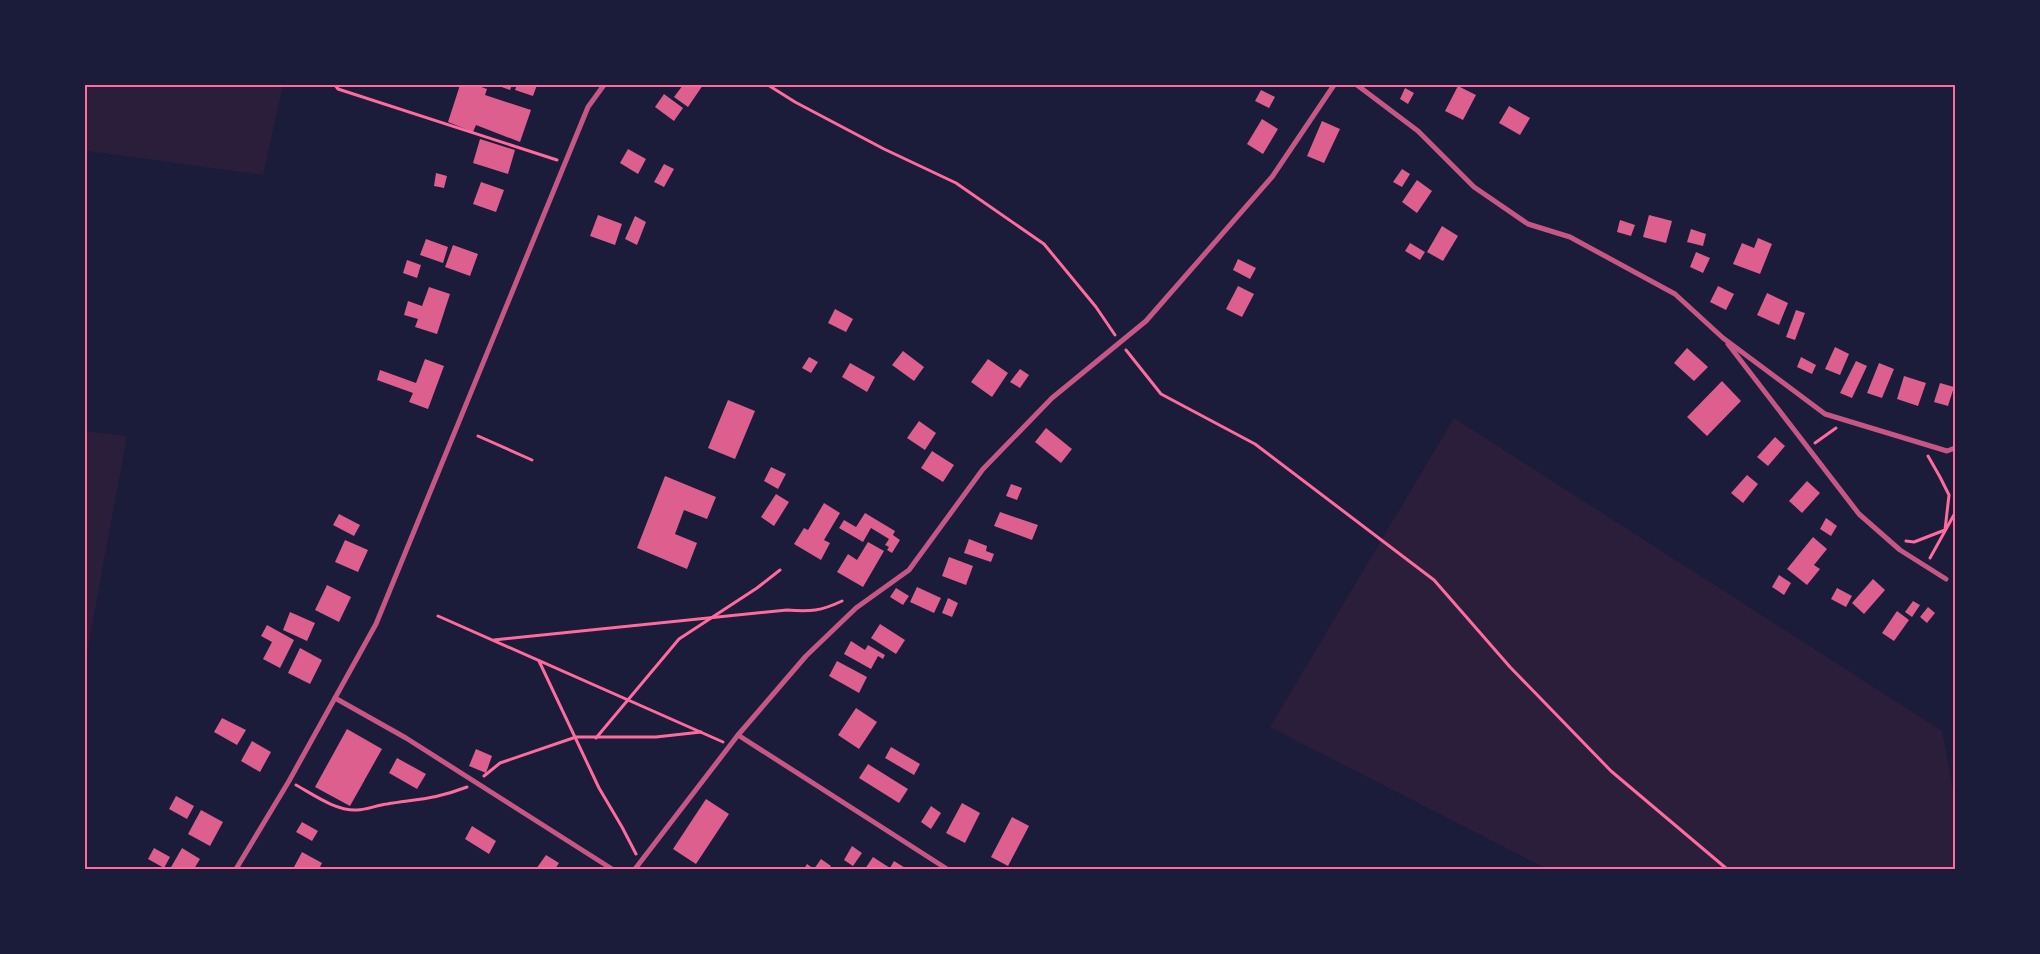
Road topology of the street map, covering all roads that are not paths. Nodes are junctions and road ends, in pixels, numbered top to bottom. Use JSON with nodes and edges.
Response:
{"nodes":[{"id":1,"x":604,"y":85,"type":"edge"},
{"id":2,"x":1334,"y":85,"type":"edge"},
{"id":3,"x":1357,"y":85,"type":"edge"},
{"id":4,"x":1723,"y":338,"type":"junction"},
{"id":5,"x":1955,"y":448,"type":"edge"},
{"id":6,"x":1946,"y":578,"type":"dead end"},
{"id":7,"x":335,"y":698,"type":"junction"},
{"id":8,"x":738,"y":735,"type":"junction"},
{"id":9,"x":236,"y":869,"type":"edge"},
{"id":10,"x":612,"y":869,"type":"edge"},
{"id":11,"x":635,"y":869,"type":"edge"},
{"id":12,"x":947,"y":869,"type":"edge"}],
"edges":[{"from":1,"to":7,"type":"street"},
{"from":2,"to":8,"type":"street"},
{"from":3,"to":4,"type":"street"},
{"from":4,"to":5,"type":"street"},
{"from":4,"to":6,"type":"street"},
{"from":7,"to":9,"type":"street"},
{"from":7,"to":10,"type":"street"},
{"from":8,"to":11,"type":"street"},
{"from":8,"to":12,"type":"street"}]}
